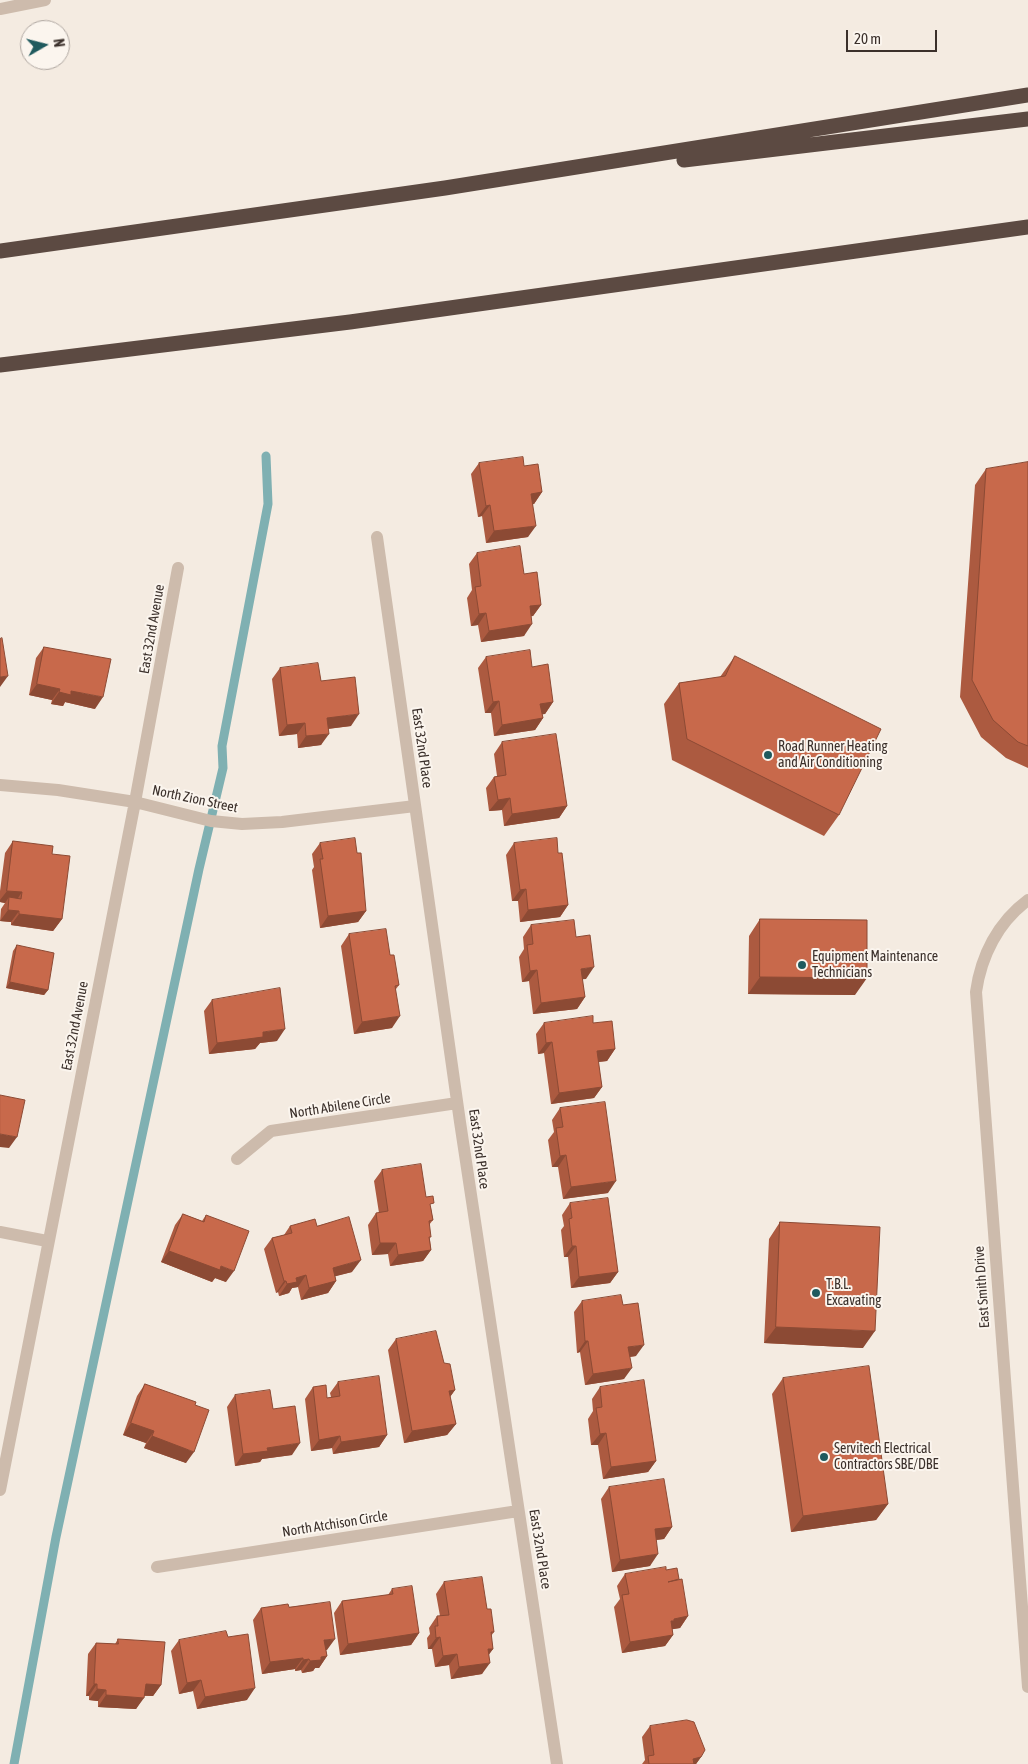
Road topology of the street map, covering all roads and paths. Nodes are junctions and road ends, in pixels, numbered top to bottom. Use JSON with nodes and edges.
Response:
{"nodes":[{"id":1,"x":45,"y":0,"type":"edge"},
{"id":2,"x":0,"y":9,"type":"edge"},
{"id":3,"x":1028,"y":96,"type":"edge"},
{"id":4,"x":1028,"y":119,"type":"edge"},
{"id":5,"x":445,"y":188,"type":"junction"},
{"id":6,"x":1028,"y":227,"type":"edge"},
{"id":7,"x":0,"y":251,"type":"edge"},
{"id":8,"x":0,"y":365,"type":"edge"},
{"id":9,"x":377,"y":537,"type":"dead end"},
{"id":10,"x":178,"y":568,"type":"dead end"},
{"id":11,"x":0,"y":786,"type":"edge"},
{"id":12,"x":135,"y":802,"type":"junction"},
{"id":13,"x":415,"y":806,"type":"junction"},
{"id":14,"x":1028,"y":900,"type":"edge"},
{"id":15,"x":457,"y":1103,"type":"junction"},
{"id":16,"x":237,"y":1158,"type":"dead end"},
{"id":17,"x":0,"y":1232,"type":"edge"},
{"id":18,"x":47,"y":1241,"type":"junction"},
{"id":19,"x":0,"y":1490,"type":"edge"},
{"id":20,"x":518,"y":1510,"type":"junction"},
{"id":21,"x":157,"y":1566,"type":"dead end"},
{"id":22,"x":1028,"y":1688,"type":"edge"},
{"id":23,"x":557,"y":1764,"type":"edge"}],
"edges":[{"from":1,"to":2,"type":"street"},
{"from":3,"to":5,"type":"highway"},
{"from":4,"to":5,"type":"highway"},
{"from":5,"to":7,"type":"highway"},
{"from":6,"to":8,"type":"highway"},
{"from":9,"to":13,"type":"street","name":"East 32nd Place"},
{"from":10,"to":12,"type":"street","name":"East 32nd Avenue"},
{"from":11,"to":12,"type":"street","name":"North Zion Street"},
{"from":12,"to":13,"type":"street","name":"North Zion Street"},
{"from":12,"to":18,"type":"street","name":"East 32nd Avenue"},
{"from":13,"to":15,"type":"street","name":"East 32nd Place"},
{"from":14,"to":22,"type":"street","name":"East Smith Drive"},
{"from":15,"to":16,"type":"street","name":"North Abilene Circle"},
{"from":15,"to":20,"type":"street","name":"East 32nd Place"},
{"from":17,"to":18,"type":"street"},
{"from":18,"to":19,"type":"street","name":"East 32nd Avenue"},
{"from":20,"to":21,"type":"street","name":"North Atchison Circle"},
{"from":20,"to":23,"type":"street","name":"East 32nd Place"}]}
